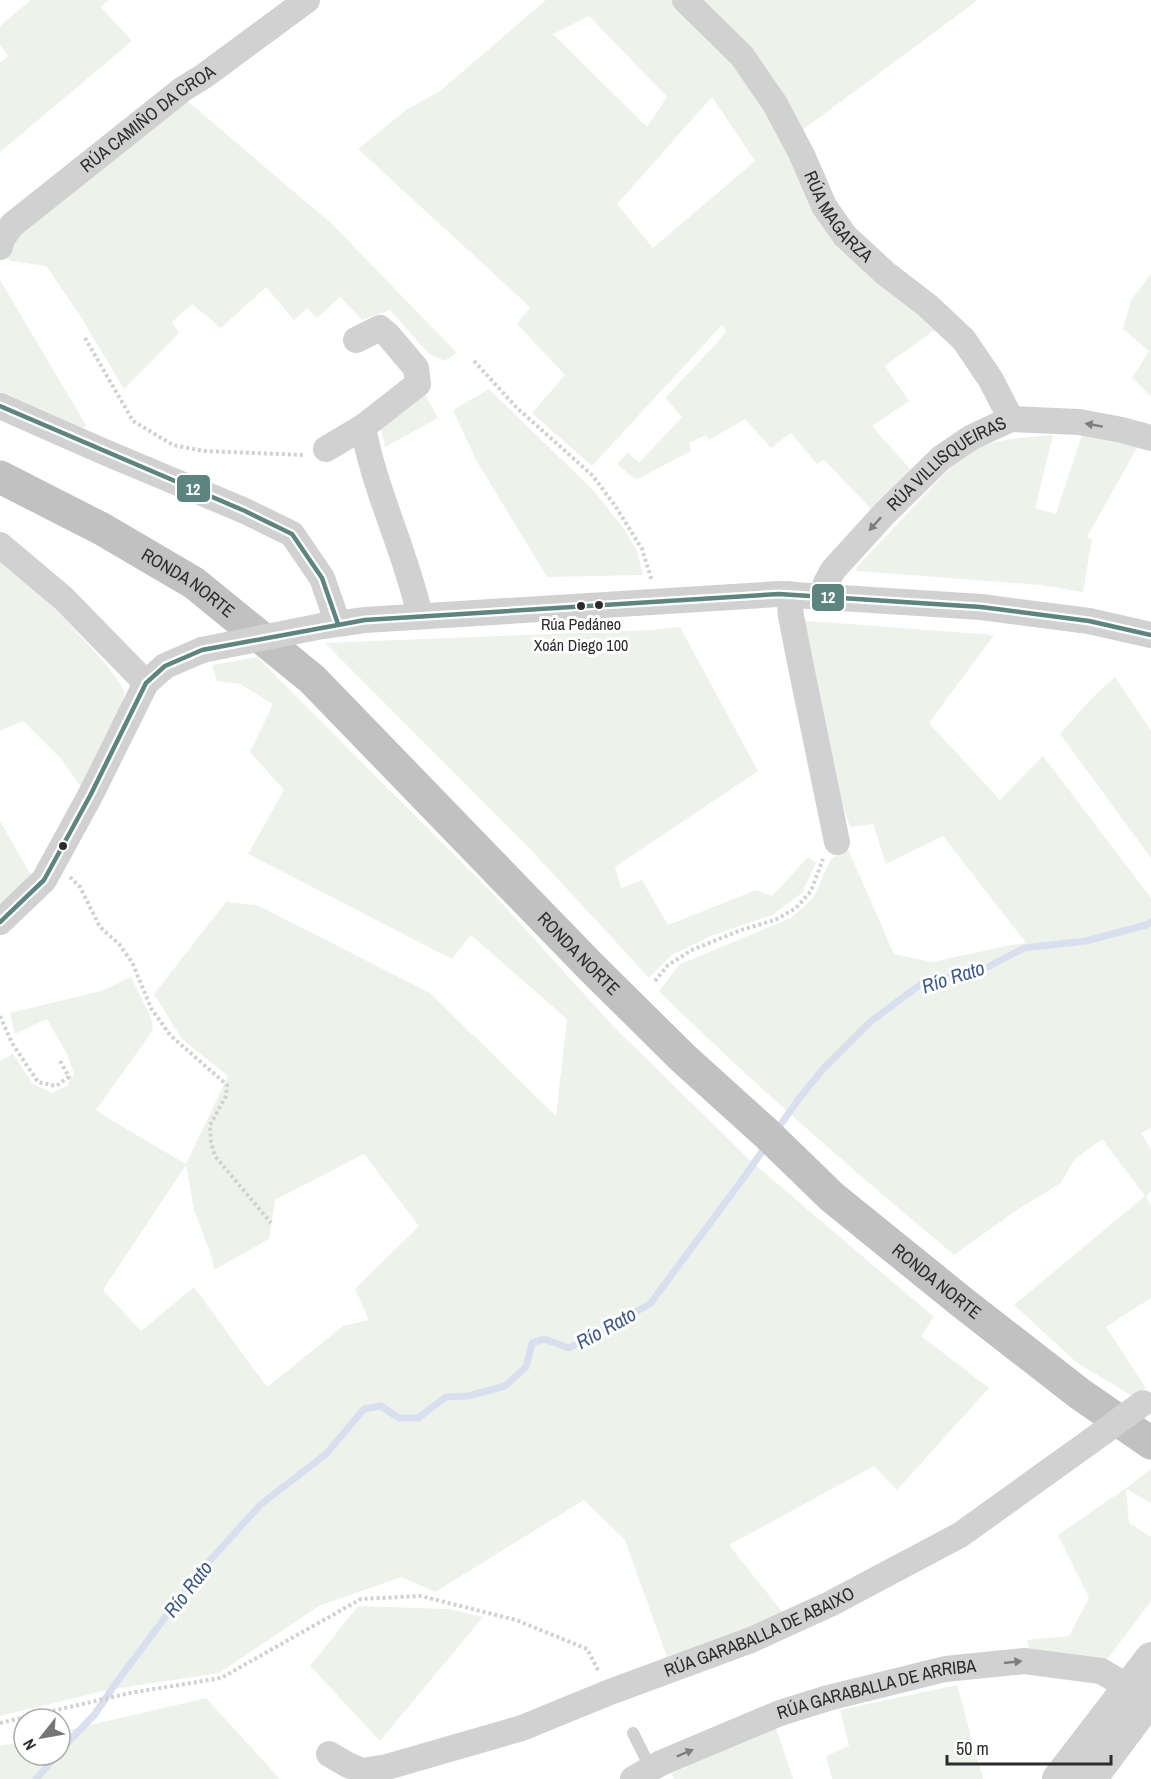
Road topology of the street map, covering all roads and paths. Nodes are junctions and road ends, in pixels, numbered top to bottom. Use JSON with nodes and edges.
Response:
{"nodes":[{"id":1,"x":307,"y":0,"type":"edge"},
{"id":2,"x":685,"y":0,"type":"edge"},
{"id":3,"x":1,"y":241,"type":"edge"},
{"id":4,"x":85,"y":338,"type":"dead end"},
{"id":5,"x":356,"y":340,"type":"dead end"},
{"id":6,"x":474,"y":361,"type":"dead end"},
{"id":7,"x":0,"y":406,"type":"edge"},
{"id":8,"x":1011,"y":419,"type":"junction"},
{"id":9,"x":363,"y":427,"type":"junction"},
{"id":10,"x":1151,"y":438,"type":"edge"},
{"id":11,"x":326,"y":449,"type":"joint"},
{"id":12,"x":0,"y":477,"type":"edge"},
{"id":13,"x":0,"y":545,"type":"edge"},
{"id":14,"x":789,"y":594,"type":"junction"},
{"id":15,"x":823,"y":597,"type":"junction"},
{"id":16,"x":657,"y":601,"type":"junction"},
{"id":17,"x":420,"y":616,"type":"junction"},
{"id":18,"x":330,"y":625,"type":"junction"},
{"id":19,"x":1151,"y":635,"type":"edge"},
{"id":20,"x":146,"y":683,"type":"junction"},
{"id":21,"x":837,"y":842,"type":"joint"},
{"id":22,"x":54,"y":862,"type":"junction"},
{"id":23,"x":0,"y":922,"type":"edge"},
{"id":24,"x":655,"y":981,"type":"dead end"},
{"id":25,"x":0,"y":1016,"type":"edge"},
{"id":26,"x":60,"y":1061,"type":"dead end"},
{"id":27,"x":271,"y":1223,"type":"dead end"},
{"id":28,"x":1147,"y":1400,"type":"edge"},
{"id":29,"x":1151,"y":1443,"type":"edge"},
{"id":30,"x":1151,"y":1658,"type":"edge"},
{"id":31,"x":610,"y":1692,"type":"junction"},
{"id":32,"x":1139,"y":1693,"type":"edge"},
{"id":33,"x":0,"y":1723,"type":"edge"},
{"id":34,"x":633,"y":1733,"type":"dead end"},
{"id":35,"x":329,"y":1754,"type":"dead end"},
{"id":36,"x":642,"y":1774,"type":"edge"},
{"id":37,"x":1058,"y":1779,"type":"edge"},
{"id":38,"x":1091,"y":1779,"type":"edge"}],
"edges":[{"from":1,"to":3,"type":"street","name":"RÚA CAMIÑO DA CROA"},
{"from":2,"to":8,"type":"street","name":"RÚA MAGARZA"},
{"from":4,"to":11,"type":"path"},
{"from":5,"to":9,"type":"street"},
{"from":6,"to":16,"type":"path"},
{"from":7,"to":18,"type":"street"},
{"from":10,"to":8,"type":"street","name":"RÚA VILLISQUEIRAS","one_way":true},
{"from":8,"to":15,"type":"street","name":"RÚA VILLISQUEIRAS","one_way":true},
{"from":9,"to":11,"type":"street"},
{"from":9,"to":17,"type":"street"},
{"from":12,"to":29,"type":"highway","name":"RONDA NORTE"},
{"from":13,"to":20,"type":"street"},
{"from":14,"to":15,"type":"street"},
{"from":14,"to":16,"type":"street"},
{"from":14,"to":21,"type":"street"},
{"from":15,"to":19,"type":"street"},
{"from":16,"to":17,"type":"street"},
{"from":17,"to":18,"type":"street"},
{"from":18,"to":20,"type":"street","bridge":true},
{"from":20,"to":22,"type":"street"},
{"from":21,"to":24,"type":"path"},
{"from":22,"to":23,"type":"street"},
{"from":22,"to":27,"type":"path"},
{"from":25,"to":26,"type":"path"},
{"from":28,"to":31,"type":"street","name":"RÚA GARABALLA DE ABAIXO","bridge":true},
{"from":30,"to":32,"type":"street"},
{"from":31,"to":33,"type":"path"},
{"from":31,"to":35,"type":"street","name":"RÚA GARABALLA DE ABAIXO"},
{"from":36,"to":32,"type":"street","name":"RÚA GARABALLA DE ARRIBA","one_way":true},
{"from":32,"to":37,"type":"street"},
{"from":32,"to":38,"type":"street"},
{"from":34,"to":36,"type":"lane"}]}
